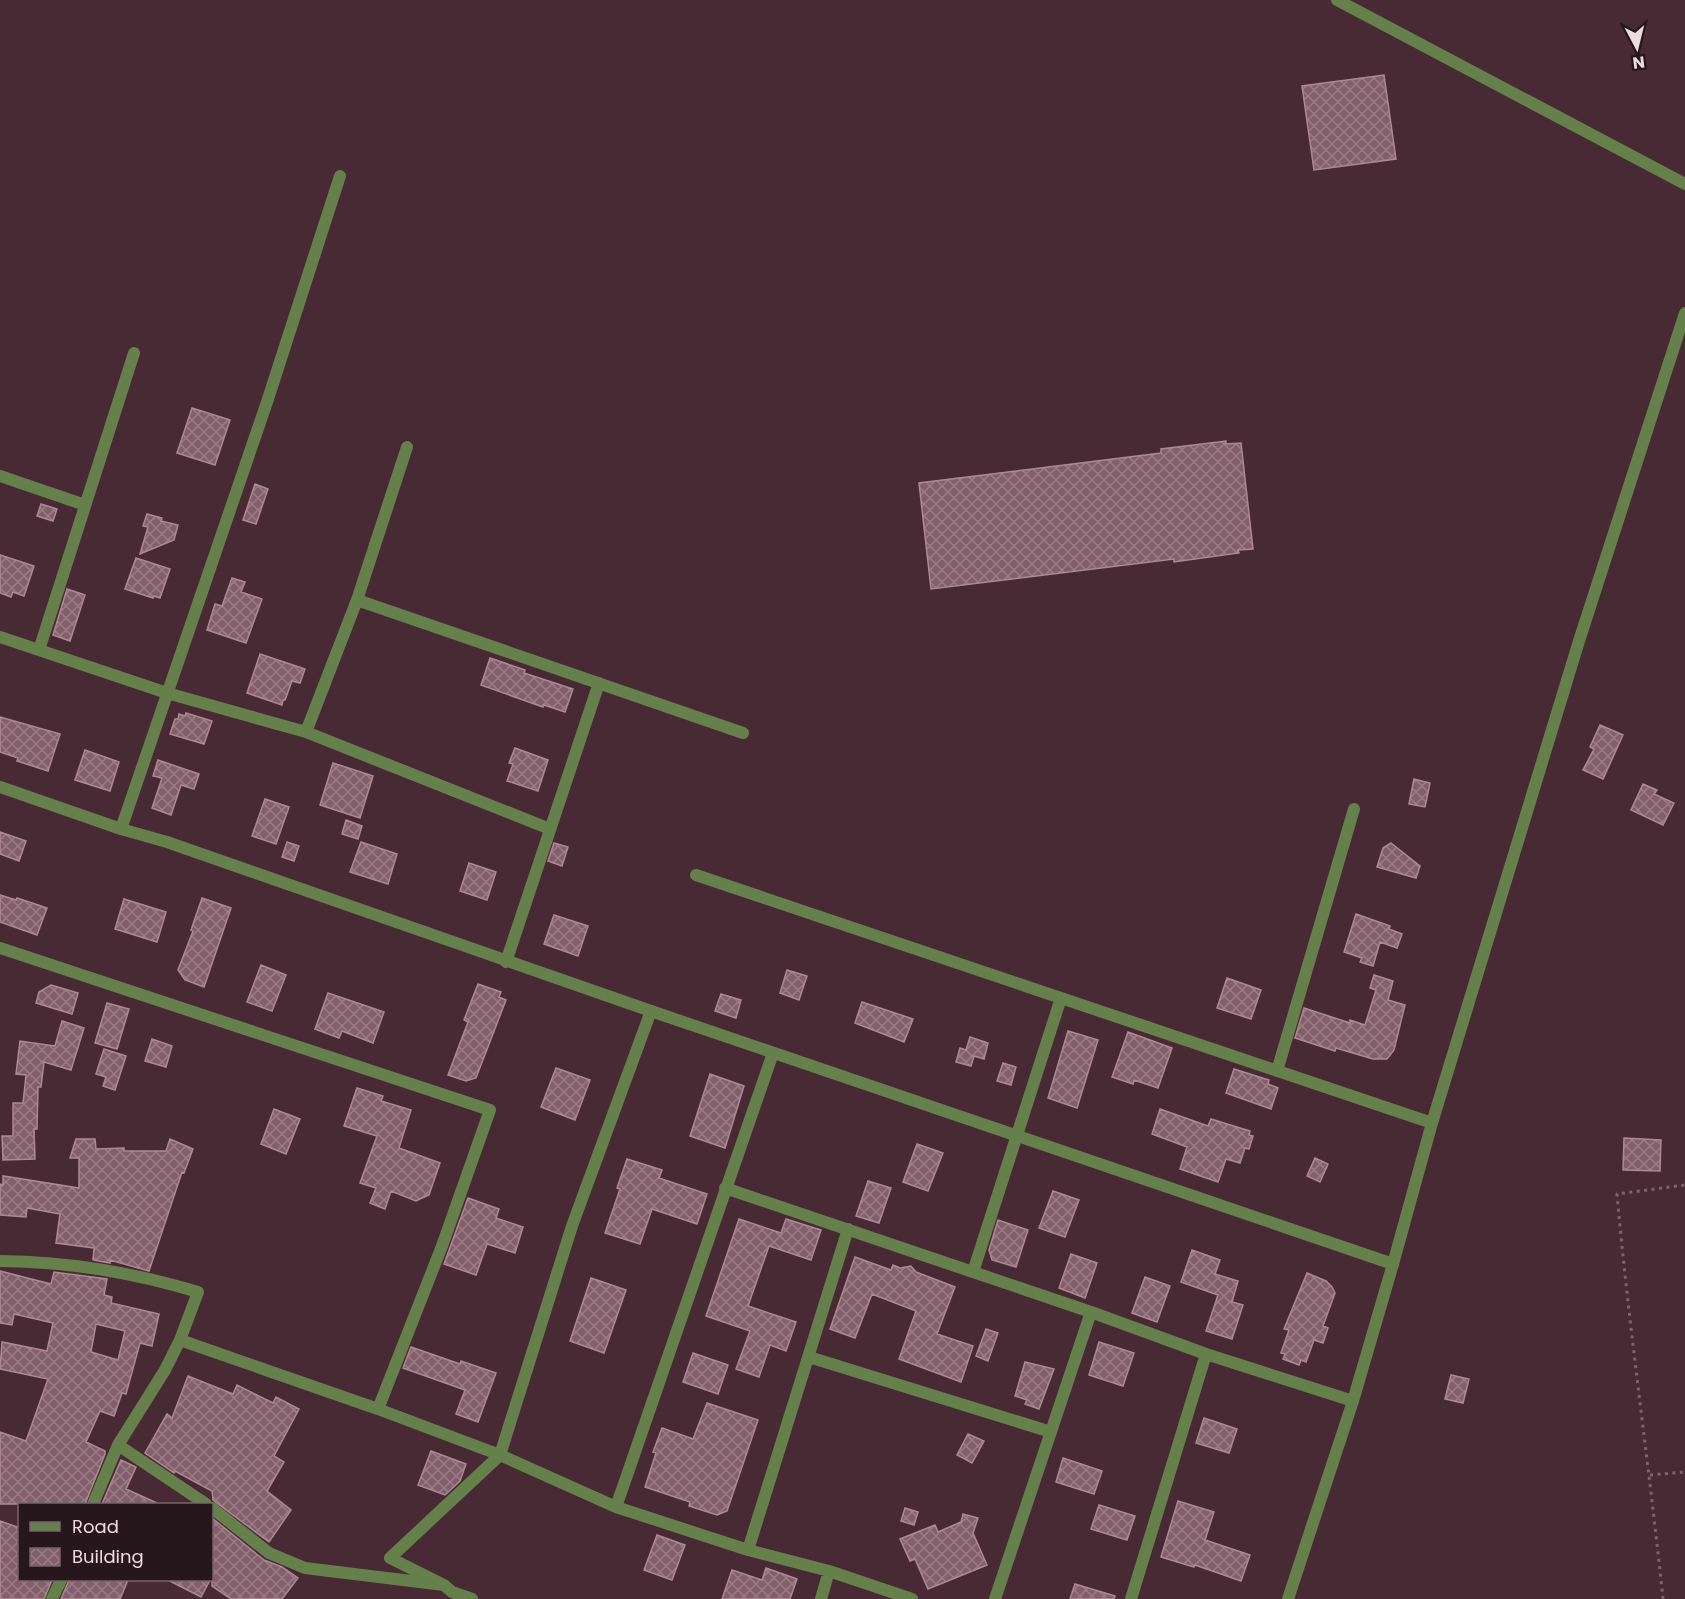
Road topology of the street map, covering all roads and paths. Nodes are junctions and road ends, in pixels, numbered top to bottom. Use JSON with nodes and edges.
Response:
{"nodes":[{"id":1,"x":1337,"y":0,"type":"edge"},
{"id":2,"x":340,"y":176,"type":"dead end"},
{"id":3,"x":1685,"y":184,"type":"edge"},
{"id":4,"x":1685,"y":313,"type":"edge"},
{"id":5,"x":134,"y":353,"type":"dead end"},
{"id":6,"x":407,"y":447,"type":"dead end"},
{"id":7,"x":0,"y":476,"type":"edge"},
{"id":8,"x":86,"y":505,"type":"junction"},
{"id":9,"x":357,"y":600,"type":"junction"},
{"id":10,"x":0,"y":637,"type":"edge"},
{"id":11,"x":39,"y":651,"type":"junction"},
{"id":12,"x":599,"y":683,"type":"junction"},
{"id":13,"x":167,"y":693,"type":"junction"},
{"id":14,"x":306,"y":732,"type":"junction"},
{"id":15,"x":743,"y":733,"type":"dead end"},
{"id":16,"x":0,"y":787,"type":"edge"},
{"id":17,"x":1354,"y":809,"type":"dead end"},
{"id":18,"x":121,"y":829,"type":"junction"},
{"id":19,"x":550,"y":829,"type":"junction"},
{"id":20,"x":696,"y":875,"type":"dead end"},
{"id":21,"x":0,"y":948,"type":"edge"},
{"id":22,"x":506,"y":962,"type":"junction"},
{"id":23,"x":1061,"y":998,"type":"junction"},
{"id":24,"x":651,"y":1011,"type":"junction"},
{"id":25,"x":773,"y":1053,"type":"junction"},
{"id":26,"x":1278,"y":1071,"type":"junction"},
{"id":27,"x":1432,"y":1124,"type":"junction"},
{"id":28,"x":1017,"y":1137,"type":"junction"},
{"id":29,"x":1685,"y":1185,"type":"edge"},
{"id":30,"x":725,"y":1188,"type":"junction"},
{"id":31,"x":848,"y":1229,"type":"junction"},
{"id":32,"x":0,"y":1261,"type":"edge"},
{"id":33,"x":1393,"y":1264,"type":"junction"},
{"id":34,"x":973,"y":1272,"type":"junction"},
{"id":35,"x":1091,"y":1312,"type":"junction"},
{"id":36,"x":180,"y":1340,"type":"junction"},
{"id":37,"x":1206,"y":1354,"type":"junction"},
{"id":38,"x":809,"y":1357,"type":"junction"},
{"id":39,"x":1353,"y":1401,"type":"junction"},
{"id":40,"x":378,"y":1409,"type":"junction"},
{"id":41,"x":1051,"y":1432,"type":"junction"},
{"id":42,"x":118,"y":1445,"type":"junction"},
{"id":43,"x":500,"y":1455,"type":"junction"},
{"id":44,"x":1685,"y":1472,"type":"edge"},
{"id":45,"x":1650,"y":1475,"type":"junction"},
{"id":46,"x":93,"y":1503,"type":"edge"},
{"id":47,"x":205,"y":1503,"type":"edge"},
{"id":48,"x":616,"y":1507,"type":"junction"},
{"id":49,"x":213,"y":1509,"type":"edge"},
{"id":50,"x":748,"y":1550,"type":"junction"},
{"id":51,"x":829,"y":1571,"type":"junction"},
{"id":52,"x":61,"y":1581,"type":"edge"},
{"id":53,"x":444,"y":1585,"type":"junction"},
{"id":54,"x":52,"y":1599,"type":"edge"},
{"id":55,"x":472,"y":1599,"type":"edge"},
{"id":56,"x":821,"y":1599,"type":"edge"},
{"id":57,"x":912,"y":1599,"type":"edge"},
{"id":58,"x":995,"y":1599,"type":"edge"},
{"id":59,"x":1131,"y":1599,"type":"edge"},
{"id":60,"x":1288,"y":1599,"type":"edge"},
{"id":61,"x":1663,"y":1599,"type":"edge"}],
"edges":[{"from":1,"to":3,"type":"street"},
{"from":2,"to":13,"type":"street"},
{"from":4,"to":27,"type":"street"},
{"from":5,"to":8,"type":"street"},
{"from":6,"to":9,"type":"street"},
{"from":7,"to":8,"type":"street"},
{"from":8,"to":11,"type":"street"},
{"from":9,"to":12,"type":"street"},
{"from":9,"to":14,"type":"street"},
{"from":10,"to":11,"type":"street"},
{"from":11,"to":13,"type":"street"},
{"from":12,"to":15,"type":"street"},
{"from":12,"to":19,"type":"street"},
{"from":13,"to":14,"type":"street"},
{"from":13,"to":18,"type":"street"},
{"from":14,"to":19,"type":"street"},
{"from":16,"to":18,"type":"street"},
{"from":17,"to":26,"type":"street"},
{"from":18,"to":22,"type":"street"},
{"from":19,"to":22,"type":"street"},
{"from":20,"to":23,"type":"street"},
{"from":21,"to":40,"type":"street"},
{"from":22,"to":24,"type":"street"},
{"from":23,"to":26,"type":"street"},
{"from":23,"to":28,"type":"street"},
{"from":24,"to":25,"type":"street"},
{"from":24,"to":43,"type":"street"},
{"from":25,"to":28,"type":"street"},
{"from":25,"to":30,"type":"street"},
{"from":26,"to":27,"type":"street"},
{"from":27,"to":33,"type":"street"},
{"from":28,"to":33,"type":"street"},
{"from":28,"to":34,"type":"street"},
{"from":29,"to":45,"type":"path"},
{"from":30,"to":31,"type":"street"},
{"from":30,"to":48,"type":"street"},
{"from":31,"to":34,"type":"street"},
{"from":31,"to":38,"type":"street"},
{"from":32,"to":36,"type":"street"},
{"from":33,"to":39,"type":"street"},
{"from":34,"to":35,"type":"street"},
{"from":35,"to":37,"type":"street"},
{"from":35,"to":41,"type":"street"},
{"from":36,"to":40,"type":"street"},
{"from":36,"to":42,"type":"street"},
{"from":37,"to":39,"type":"street"},
{"from":37,"to":59,"type":"street"},
{"from":38,"to":41,"type":"street"},
{"from":38,"to":50,"type":"street"},
{"from":39,"to":60,"type":"street"},
{"from":40,"to":43,"type":"street"},
{"from":41,"to":58,"type":"street"},
{"from":42,"to":46,"type":"street"},
{"from":42,"to":47,"type":"street"},
{"from":43,"to":48,"type":"street"},
{"from":43,"to":53,"type":"street"},
{"from":44,"to":45,"type":"path"},
{"from":45,"to":61,"type":"path"},
{"from":48,"to":50,"type":"street"},
{"from":49,"to":53,"type":"street"},
{"from":50,"to":51,"type":"street"},
{"from":51,"to":56,"type":"street"},
{"from":51,"to":57,"type":"street"},
{"from":52,"to":54,"type":"street"},
{"from":53,"to":55,"type":"street"}]}
